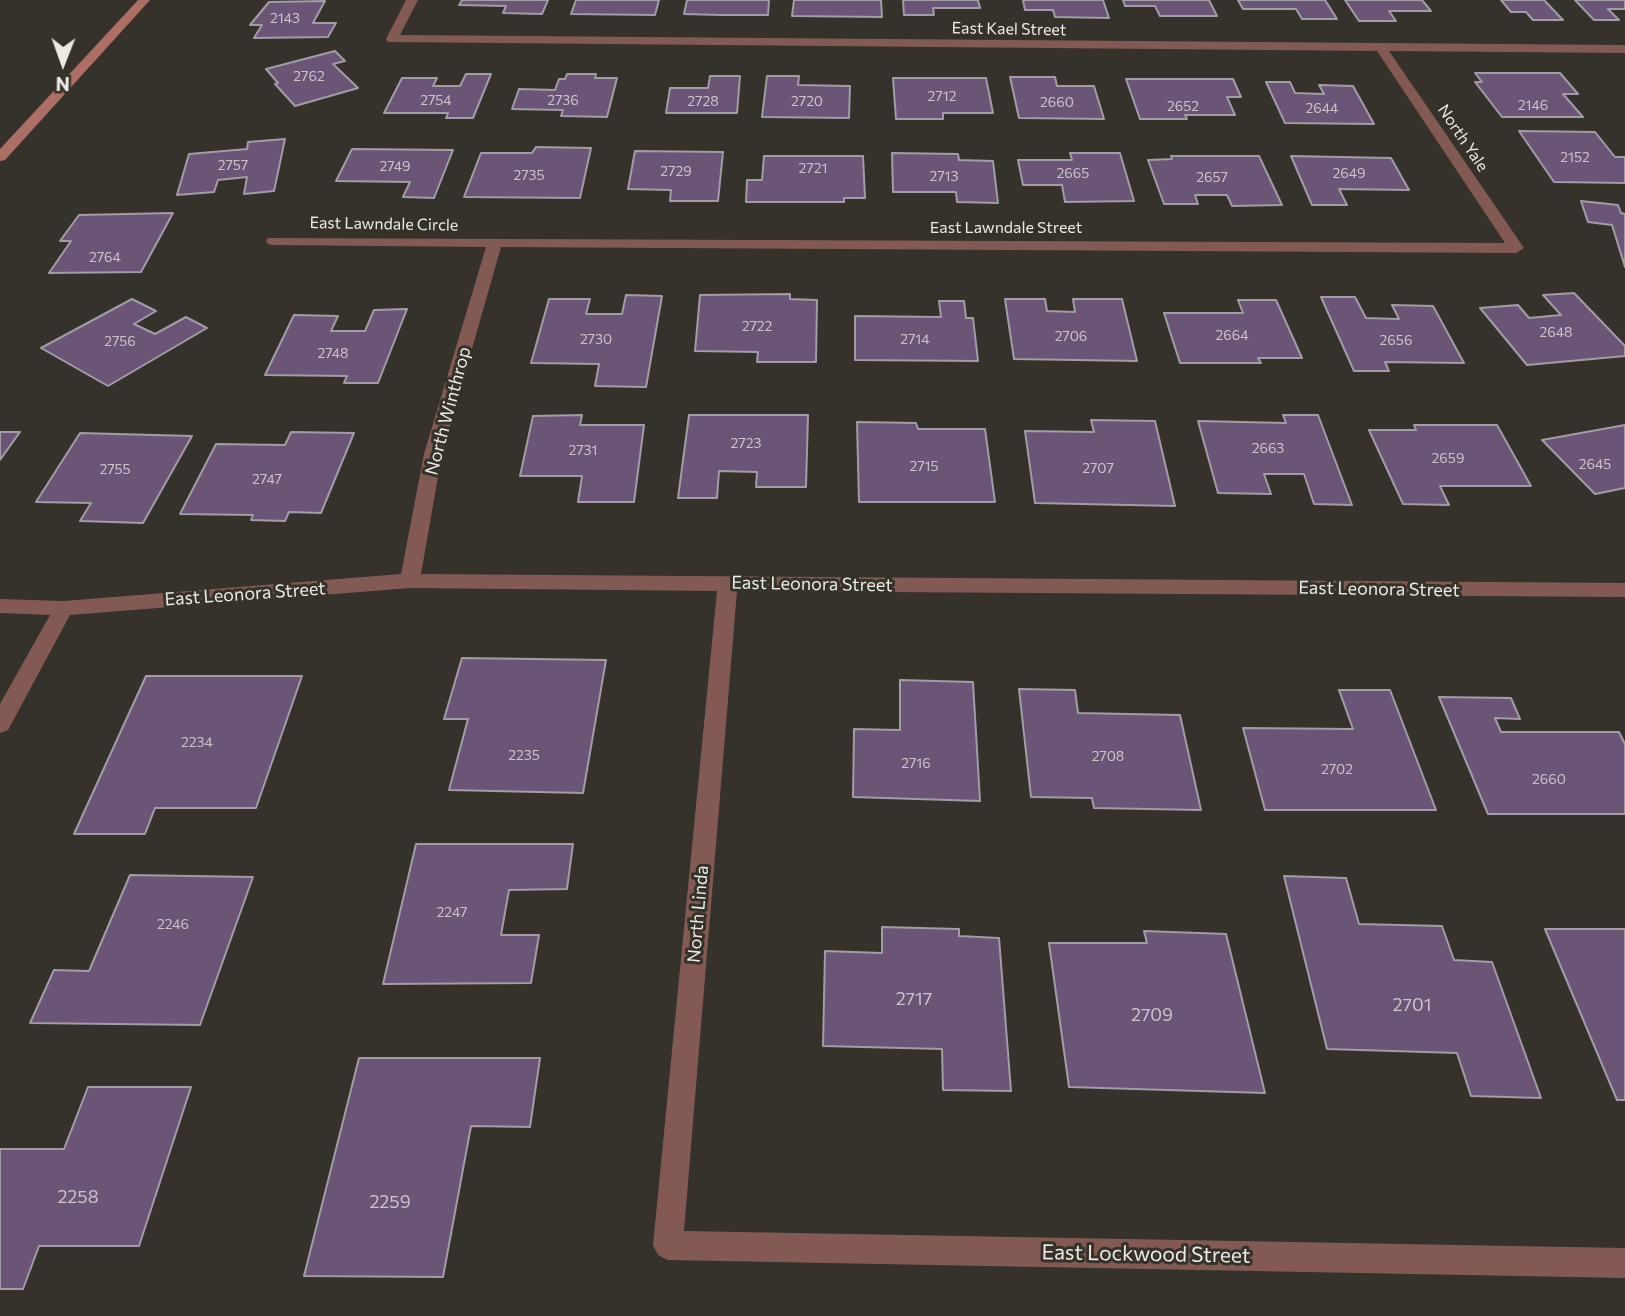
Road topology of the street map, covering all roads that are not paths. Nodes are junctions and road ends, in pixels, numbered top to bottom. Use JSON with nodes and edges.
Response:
{"nodes":[{"id":1,"x":144,"y":0,"type":"edge"},
{"id":2,"x":412,"y":0,"type":"edge"},
{"id":3,"x":1381,"y":48,"type":"junction"},
{"id":4,"x":1625,"y":49,"type":"edge"},
{"id":5,"x":0,"y":157,"type":"edge"},
{"id":6,"x":273,"y":240,"type":"dead end"},
{"id":7,"x":495,"y":243,"type":"junction"},
{"id":8,"x":1516,"y":248,"type":"joint"},
{"id":9,"x":410,"y":581,"type":"junction"},
{"id":10,"x":728,"y":583,"type":"junction"},
{"id":11,"x":1625,"y":590,"type":"edge"},
{"id":12,"x":0,"y":606,"type":"edge"},
{"id":13,"x":64,"y":608,"type":"junction"},
{"id":14,"x":0,"y":724,"type":"edge"},
{"id":15,"x":668,"y":1245,"type":"joint"},
{"id":16,"x":1625,"y":1263,"type":"edge"}],
"edges":[{"from":1,"to":5,"type":"main road"},
{"from":2,"to":3,"type":"street","name":"East Kael Street"},
{"from":3,"to":4,"type":"street","name":"East Kael Street"},
{"from":3,"to":8,"type":"street","name":"North Yale"},
{"from":6,"to":7,"type":"street","name":"East Lawndale Circle"},
{"from":7,"to":8,"type":"street","name":"East Lawndale Street"},
{"from":7,"to":9,"type":"street","name":"North Winthrop"},
{"from":9,"to":10,"type":"street","name":"East Leonora Street"},
{"from":9,"to":13,"type":"street","name":"East Leonora Street"},
{"from":10,"to":11,"type":"street","name":"East Leonora Street"},
{"from":10,"to":15,"type":"street","name":"North Linda"},
{"from":12,"to":13,"type":"street","name":"East Leonora Street"},
{"from":13,"to":14,"type":"street"},
{"from":15,"to":16,"type":"street","name":"East Lockwood Street"}]}
